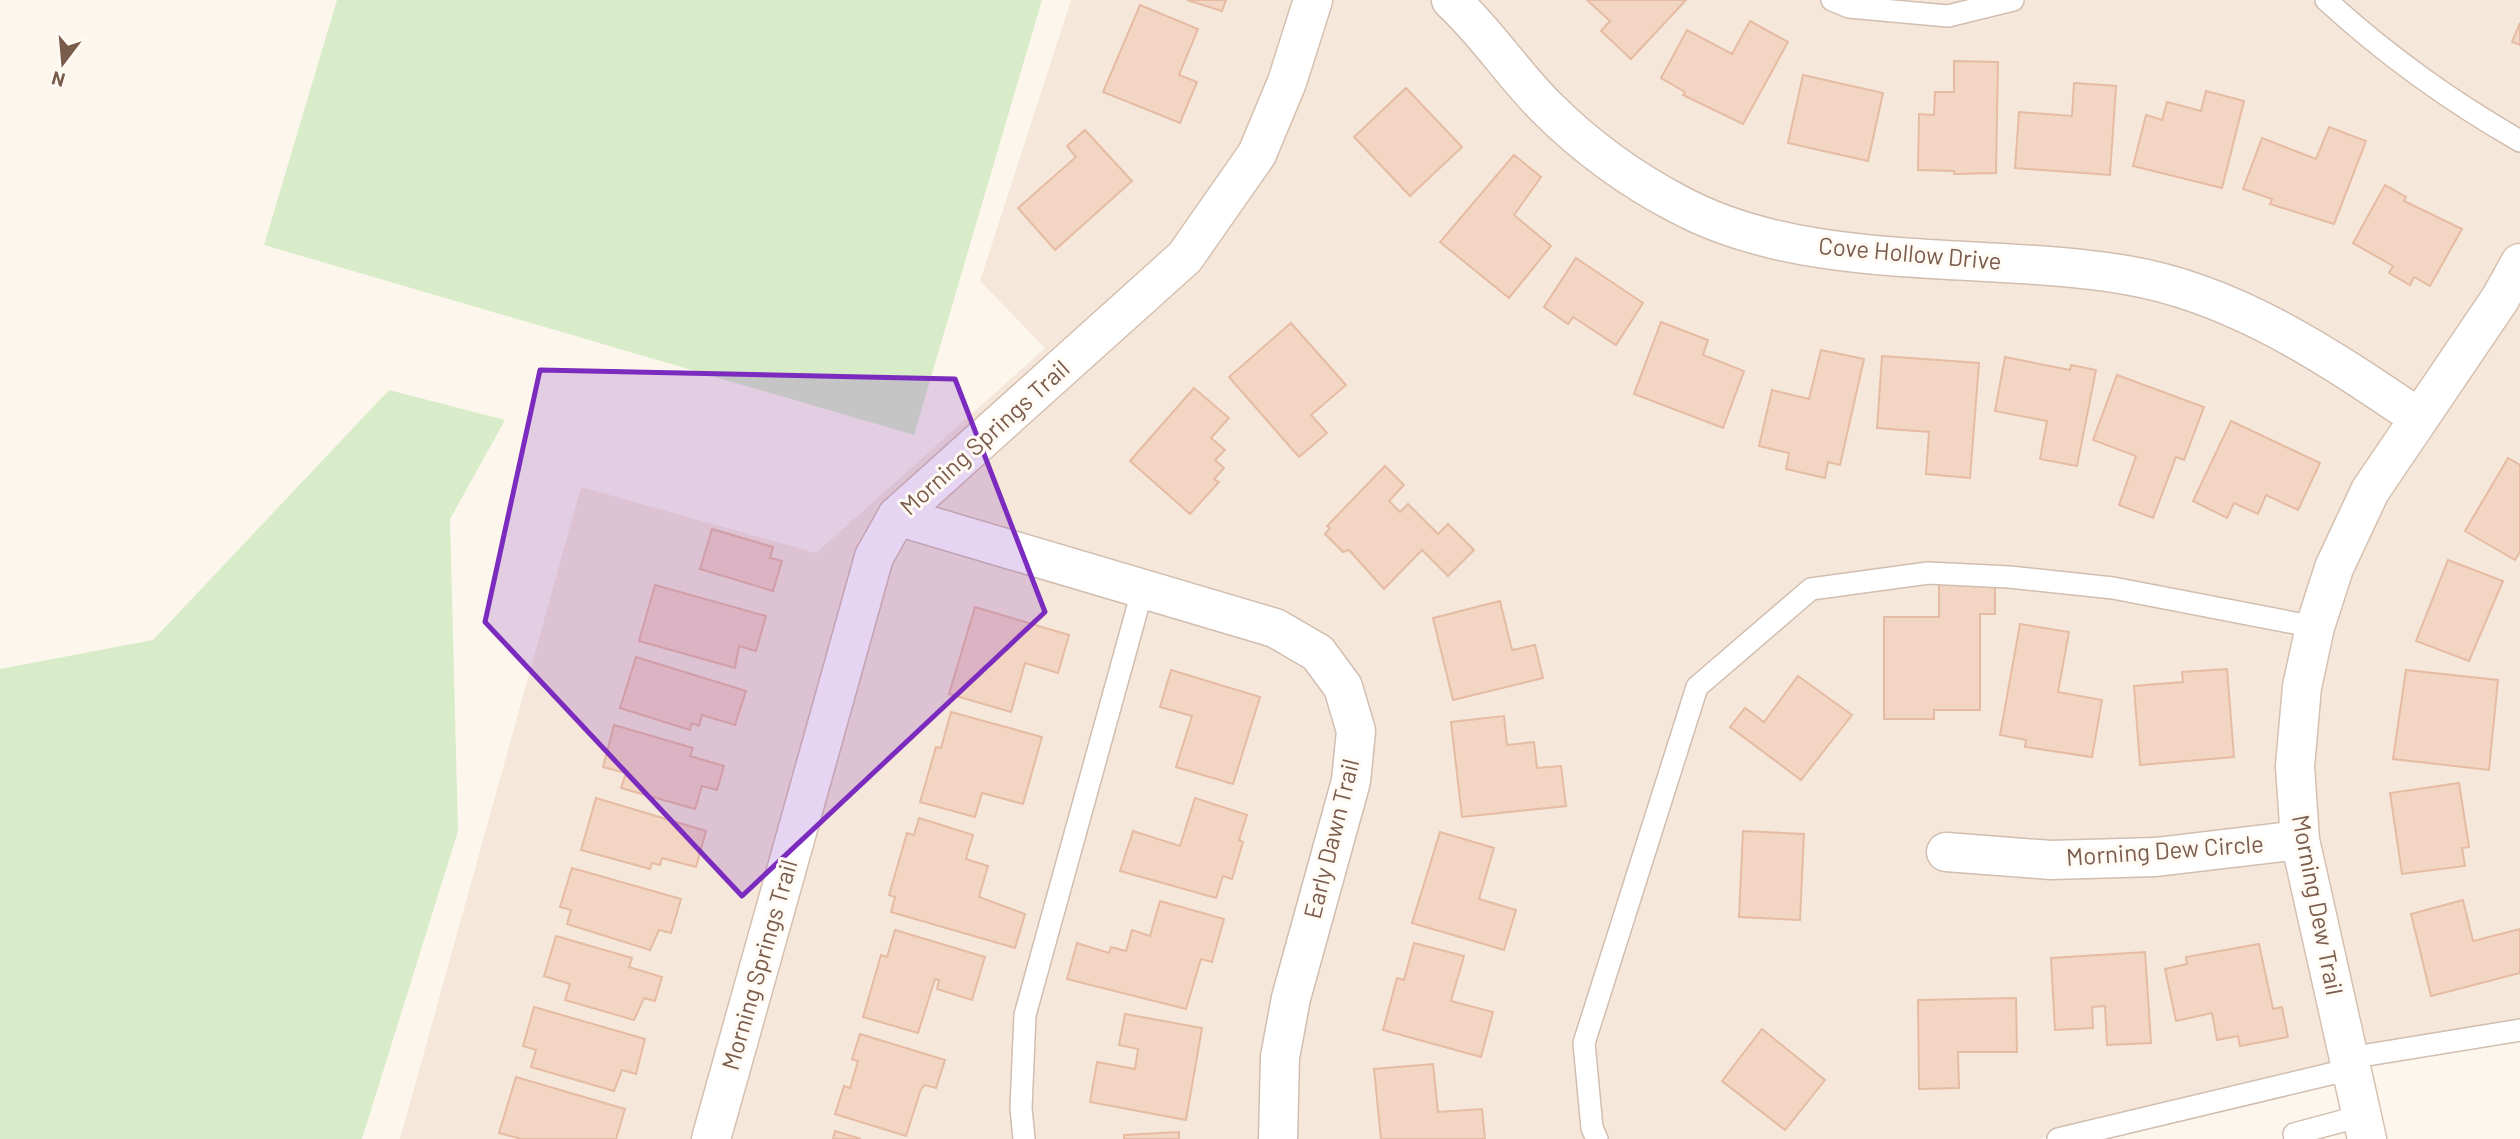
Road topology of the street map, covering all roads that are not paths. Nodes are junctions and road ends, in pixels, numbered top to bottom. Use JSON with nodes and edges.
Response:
{"nodes":[{"id":1,"x":1313,"y":0,"type":"edge"},
{"id":2,"x":1451,"y":0,"type":"edge"},
{"id":3,"x":1832,"y":0,"type":"edge"},
{"id":4,"x":2013,"y":0,"type":"edge"},
{"id":5,"x":2326,"y":0,"type":"edge"},
{"id":6,"x":2520,"y":141,"type":"edge"},
{"id":7,"x":2520,"y":262,"type":"edge"},
{"id":8,"x":2419,"y":418,"type":"junction"},
{"id":9,"x":897,"y":516,"type":"junction"},
{"id":10,"x":1143,"y":589,"type":"junction"},
{"id":11,"x":2315,"y":626,"type":"junction"},
{"id":12,"x":2300,"y":840,"type":"junction"},
{"id":13,"x":1946,"y":852,"type":"dead end"},
{"id":14,"x":2520,"y":1030,"type":"edge"},
{"id":15,"x":2350,"y":1063,"type":"junction"},
{"id":16,"x":2364,"y":1127,"type":"edge"},
{"id":17,"x":711,"y":1139,"type":"edge"},
{"id":18,"x":1024,"y":1139,"type":"edge"},
{"id":19,"x":1278,"y":1139,"type":"edge"},
{"id":20,"x":1597,"y":1139,"type":"edge"},
{"id":21,"x":2058,"y":1139,"type":"edge"},
{"id":22,"x":2295,"y":1139,"type":"edge"}],
"edges":[{"from":1,"to":9,"type":"street","name":"Morning Springs Trail"},
{"from":2,"to":8,"type":"street","name":"Cove Hollow Drive"},
{"from":3,"to":4,"type":"lane"},
{"from":5,"to":6,"type":"lane"},
{"from":7,"to":8,"type":"street","name":"Morning Dew Trail"},
{"from":8,"to":11,"type":"street","name":"Morning Dew Trail"},
{"from":9,"to":10,"type":"street","name":"Early Dawn Trail"},
{"from":9,"to":17,"type":"street","name":"Morning Springs Trail"},
{"from":10,"to":18,"type":"lane"},
{"from":10,"to":19,"type":"street","name":"Early Dawn Trail"},
{"from":11,"to":12,"type":"street","name":"Morning Dew Trail"},
{"from":11,"to":20,"type":"lane"},
{"from":12,"to":13,"type":"street","name":"Morning Dew Circle"},
{"from":12,"to":15,"type":"street","name":"Morning Dew Trail"},
{"from":14,"to":15,"type":"lane"},
{"from":15,"to":16,"type":"street","name":"Morning Dew Trail"},
{"from":15,"to":21,"type":"lane"},
{"from":16,"to":22,"type":"lane"}]}
